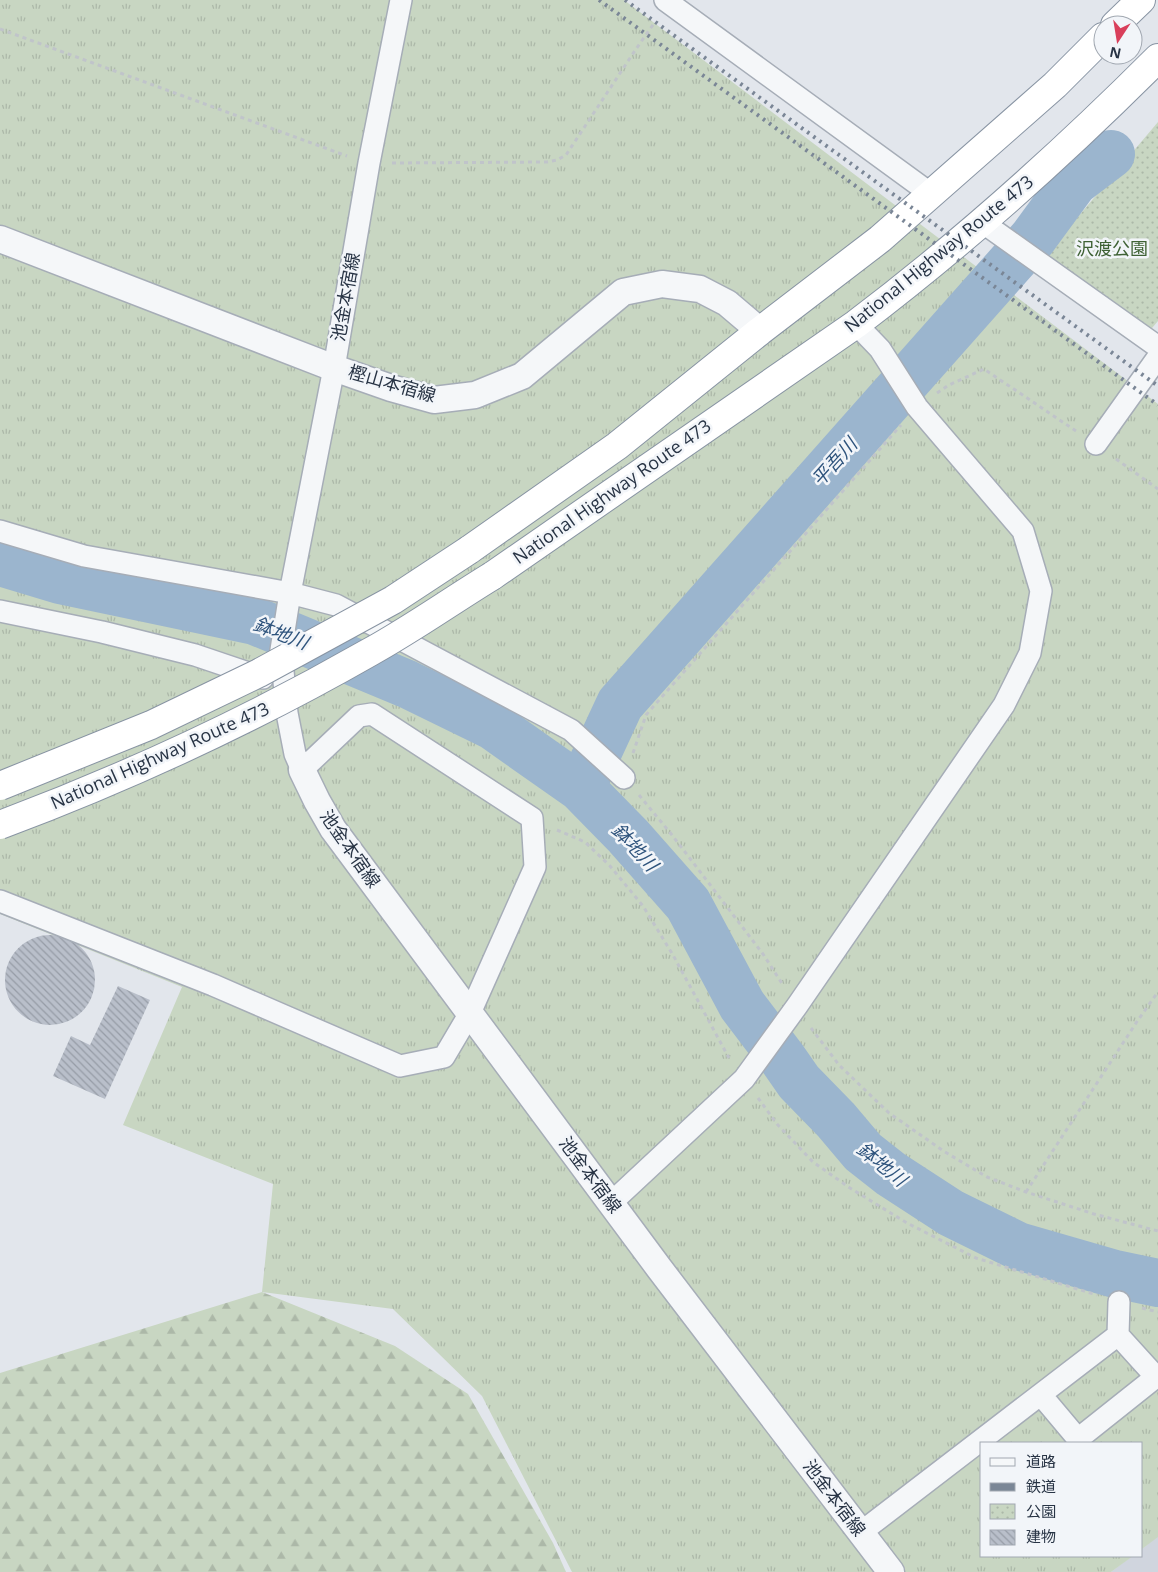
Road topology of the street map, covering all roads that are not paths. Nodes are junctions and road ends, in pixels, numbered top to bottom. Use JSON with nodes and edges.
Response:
{"nodes":[{"id":1,"x":401,"y":0,"type":"edge"},
{"id":2,"x":665,"y":0,"type":"edge"},
{"id":3,"x":1140,"y":0,"type":"edge"},
{"id":4,"x":1125,"y":15,"type":"edge"},
{"id":5,"x":1093,"y":47,"type":"edge"},
{"id":6,"x":1158,"y":58,"type":"edge"},
{"id":7,"x":931,"y":194,"type":"junction"},
{"id":8,"x":988,"y":226,"type":"junction"},
{"id":9,"x":0,"y":239,"type":"edge"},
{"id":10,"x":856,"y":324,"type":"junction"},
{"id":11,"x":760,"y":331,"type":"junction"},
{"id":12,"x":1158,"y":347,"type":"edge"},
{"id":13,"x":1158,"y":357,"type":"edge"},
{"id":14,"x":334,"y":368,"type":"junction"},
{"id":15,"x":1096,"y":444,"type":"road end"},
{"id":16,"x":0,"y":531,"type":"edge"},
{"id":17,"x":290,"y":593,"type":"junction"},
{"id":18,"x":0,"y":611,"type":"edge"},
{"id":19,"x":284,"y":685,"type":"junction"},
{"id":20,"x":302,"y":770,"type":"junction"},
{"id":21,"x":624,"y":778,"type":"road end"},
{"id":22,"x":0,"y":786,"type":"edge"},
{"id":23,"x":0,"y":825,"type":"edge"},
{"id":24,"x":0,"y":901,"type":"edge"},
{"id":25,"x":470,"y":1013,"type":"junction"},
{"id":26,"x":611,"y":1203,"type":"junction"},
{"id":27,"x":1119,"y":1302,"type":"road end"},
{"id":28,"x":1118,"y":1335,"type":"junction"},
{"id":29,"x":1040,"y":1395,"type":"junction"},
{"id":30,"x":860,"y":1533,"type":"junction"},
{"id":31,"x":890,"y":1572,"type":"edge"}],
"edges":[{"from":1,"to":14,"type":"street","name":"池金本宿線"},
{"from":2,"to":7,"type":"street"},
{"from":3,"to":4,"type":"highway"},
{"from":5,"to":7,"type":"highway","name":"National Highway Route 473"},
{"from":6,"to":8,"type":"highway","name":"National Highway Route 473"},
{"from":7,"to":11,"type":"highway","name":"National Highway Route 473"},
{"from":8,"to":10,"type":"highway","name":"National Highway Route 473"},
{"from":8,"to":12,"type":"street"},
{"from":9,"to":14,"type":"street","name":"樫山本宿線"},
{"from":10,"to":23,"type":"highway","name":"National Highway Route 473","bridge":true},
{"from":10,"to":26,"type":"street"},
{"from":11,"to":14,"type":"street","name":"樫山本宿線"},
{"from":11,"to":22,"type":"highway","name":"National Highway Route 473","bridge":true},
{"from":13,"to":15,"type":"street"},
{"from":14,"to":17,"type":"street","name":"池金本宿線"},
{"from":16,"to":17,"type":"street"},
{"from":17,"to":19,"type":"street","name":"池金本宿線"},
{"from":17,"to":21,"type":"street"},
{"from":18,"to":19,"type":"street"},
{"from":19,"to":20,"type":"street","name":"池金本宿線"},
{"from":20,"to":25,"type":"street","name":"池金本宿線"},
{"from":20,"to":25,"type":"street"},
{"from":24,"to":25,"type":"street"},
{"from":25,"to":26,"type":"street","name":"池金本宿線"},
{"from":26,"to":30,"type":"street","name":"池金本宿線"},
{"from":27,"to":28,"type":"street"},
{"from":28,"to":29,"type":"street"},
{"from":28,"to":29,"type":"street"},
{"from":29,"to":30,"type":"street"},
{"from":30,"to":31,"type":"street","name":"池金本宿線"}]}
